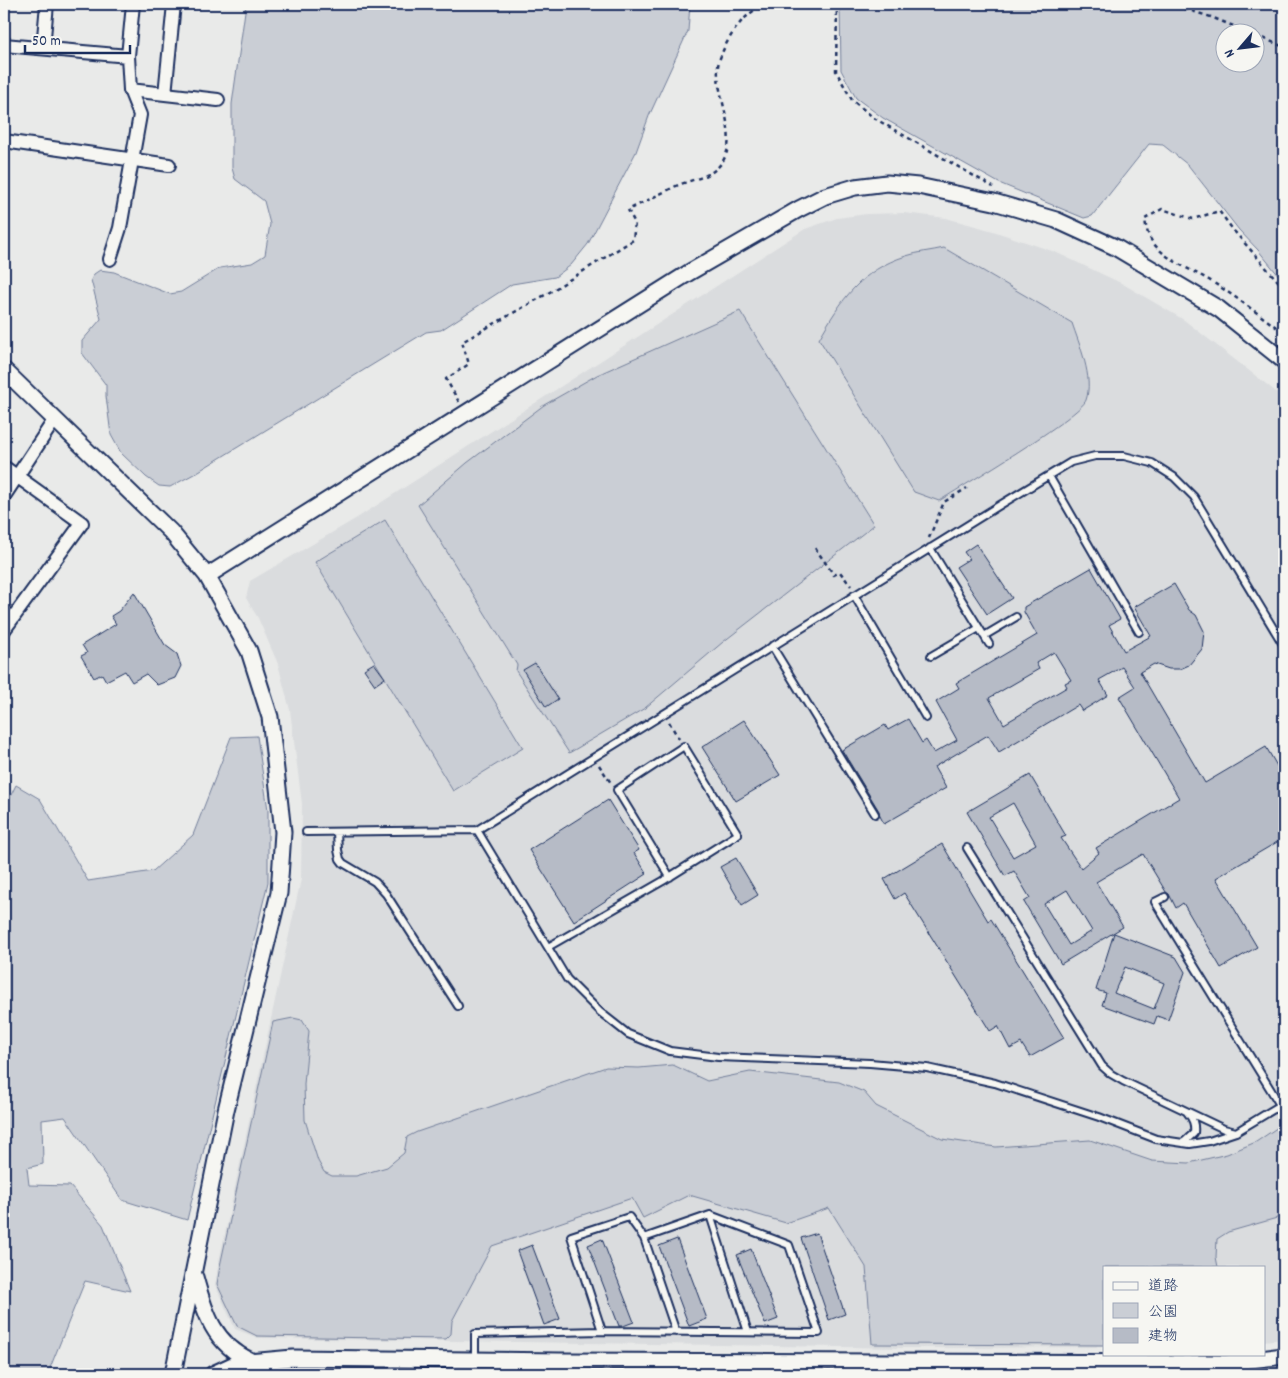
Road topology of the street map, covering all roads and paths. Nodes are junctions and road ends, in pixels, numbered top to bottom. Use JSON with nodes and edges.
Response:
{"nodes":[{"id":1,"x":47,"y":4,"type":"edge"},
{"id":2,"x":133,"y":4,"type":"edge"},
{"id":3,"x":174,"y":4,"type":"edge"},
{"id":4,"x":764,"y":4,"type":"edge"},
{"id":5,"x":837,"y":4,"type":"edge"},
{"id":6,"x":1169,"y":4,"type":"edge"},
{"id":7,"x":1223,"y":22,"type":"edge"},
{"id":8,"x":1266,"y":40,"type":"edge"},
{"id":9,"x":4,"y":45,"type":"edge"},
{"id":10,"x":1284,"y":47,"type":"edge"},
{"id":11,"x":42,"y":48,"type":"junction"},
{"id":12,"x":128,"y":56,"type":"junction"},
{"id":13,"x":130,"y":90,"type":"junction"},
{"id":14,"x":165,"y":94,"type":"junction"},
{"id":15,"x":218,"y":100,"type":"dead end"},
{"id":16,"x":4,"y":140,"type":"edge"},
{"id":17,"x":133,"y":160,"type":"junction"},
{"id":18,"x":169,"y":165,"type":"dead end"},
{"id":19,"x":999,"y":190,"type":"dead end"},
{"id":20,"x":110,"y":259,"type":"dead end"},
{"id":21,"x":1284,"y":288,"type":"edge"},
{"id":22,"x":1284,"y":334,"type":"edge"},
{"id":23,"x":1284,"y":361,"type":"edge"},
{"id":24,"x":4,"y":370,"type":"edge"},
{"id":25,"x":460,"y":403,"type":"dead end"},
{"id":26,"x":55,"y":419,"type":"junction"},
{"id":27,"x":4,"y":467,"type":"edge"},
{"id":28,"x":18,"y":476,"type":"junction"},
{"id":29,"x":1049,"y":476,"type":"junction"},
{"id":30,"x":967,"y":488,"type":"dead end"},
{"id":31,"x":4,"y":496,"type":"edge"},
{"id":32,"x":815,"y":548,"type":"dead end"},
{"id":33,"x":930,"y":548,"type":"junction"},
{"id":34,"x":207,"y":576,"type":"junction"},
{"id":35,"x":855,"y":595,"type":"junction"},
{"id":36,"x":1016,"y":616,"type":"dead end"},
{"id":37,"x":979,"y":628,"type":"junction"},
{"id":38,"x":4,"y":630,"type":"edge"},
{"id":39,"x":1139,"y":632,"type":"dead end"},
{"id":40,"x":984,"y":636,"type":"junction"},
{"id":41,"x":989,"y":644,"type":"dead end"},
{"id":42,"x":772,"y":646,"type":"junction"},
{"id":43,"x":1284,"y":646,"type":"edge"},
{"id":44,"x":931,"y":656,"type":"dead end"},
{"id":45,"x":662,"y":713,"type":"junction"},
{"id":46,"x":926,"y":718,"type":"dead end"},
{"id":47,"x":684,"y":746,"type":"junction"},
{"id":48,"x":593,"y":756,"type":"junction"},
{"id":49,"x":617,"y":790,"type":"junction"},
{"id":50,"x":875,"y":814,"type":"dead end"},
{"id":51,"x":477,"y":830,"type":"junction"},
{"id":52,"x":306,"y":832,"type":"dead end"},
{"id":53,"x":337,"y":832,"type":"junction"},
{"id":54,"x":967,"y":848,"type":"dead end"},
{"id":55,"x":670,"y":877,"type":"junction"},
{"id":56,"x":1164,"y":897,"type":"dead end"},
{"id":57,"x":548,"y":947,"type":"junction"},
{"id":58,"x":458,"y":1006,"type":"dead end"},
{"id":59,"x":1282,"y":1104,"type":"edge"},
{"id":60,"x":1187,"y":1111,"type":"junction"},
{"id":61,"x":1236,"y":1132,"type":"junction"},
{"id":62,"x":1182,"y":1143,"type":"junction"},
{"id":63,"x":710,"y":1215,"type":"junction"},
{"id":64,"x":644,"y":1238,"type":"junction"},
{"id":65,"x":194,"y":1274,"type":"junction"},
{"id":66,"x":602,"y":1331,"type":"junction"},
{"id":67,"x":676,"y":1332,"type":"junction"},
{"id":68,"x":748,"y":1332,"type":"junction"},
{"id":69,"x":1284,"y":1356,"type":"edge"},
{"id":70,"x":475,"y":1359,"type":"junction"},
{"id":71,"x":251,"y":1361,"type":"junction"},
{"id":72,"x":560,"y":1368,"type":"edge"},
{"id":73,"x":1226,"y":1368,"type":"edge"},
{"id":74,"x":850,"y":1369,"type":"edge"},
{"id":75,"x":172,"y":1374,"type":"edge"},
{"id":76,"x":213,"y":1374,"type":"edge"}],
"edges":[{"from":1,"to":11,"type":"street"},
{"from":2,"to":12,"type":"street"},
{"from":3,"to":14,"type":"street"},
{"from":4,"to":25,"type":"path"},
{"from":5,"to":19,"type":"path"},
{"from":6,"to":7,"type":"path"},
{"from":8,"to":10,"type":"path"},
{"from":9,"to":11,"type":"street"},
{"from":11,"to":12,"type":"street"},
{"from":12,"to":13,"type":"street"},
{"from":13,"to":14,"type":"street"},
{"from":13,"to":17,"type":"street"},
{"from":14,"to":15,"type":"street"},
{"from":16,"to":17,"type":"street"},
{"from":17,"to":18,"type":"street"},
{"from":17,"to":20,"type":"street"},
{"from":21,"to":22,"type":"path"},
{"from":23,"to":34,"type":"street"},
{"from":24,"to":26,"type":"street"},
{"from":26,"to":28,"type":"street"},
{"from":26,"to":34,"type":"street"},
{"from":27,"to":28,"type":"street"},
{"from":28,"to":31,"type":"street"},
{"from":28,"to":38,"type":"street"},
{"from":29,"to":33,"type":"lane"},
{"from":29,"to":39,"type":"lane"},
{"from":29,"to":43,"type":"lane"},
{"from":30,"to":33,"type":"path"},
{"from":32,"to":35,"type":"path"},
{"from":33,"to":35,"type":"lane"},
{"from":33,"to":37,"type":"lane"},
{"from":34,"to":65,"type":"street"},
{"from":35,"to":42,"type":"lane"},
{"from":35,"to":46,"type":"lane"},
{"from":36,"to":40,"type":"lane"},
{"from":37,"to":40,"type":"lane"},
{"from":37,"to":44,"type":"lane"},
{"from":40,"to":41,"type":"lane"},
{"from":42,"to":45,"type":"lane"},
{"from":42,"to":50,"type":"lane"},
{"from":45,"to":47,"type":"path"},
{"from":45,"to":48,"type":"lane"},
{"from":47,"to":49,"type":"lane"},
{"from":47,"to":55,"type":"lane"},
{"from":48,"to":49,"type":"path"},
{"from":48,"to":51,"type":"lane"},
{"from":49,"to":55,"type":"lane"},
{"from":51,"to":53,"type":"lane"},
{"from":51,"to":57,"type":"lane"},
{"from":52,"to":53,"type":"lane"},
{"from":53,"to":58,"type":"lane"},
{"from":54,"to":60,"type":"lane"},
{"from":55,"to":57,"type":"lane"},
{"from":56,"to":59,"type":"lane"},
{"from":57,"to":62,"type":"lane"},
{"from":59,"to":61,"type":"lane"},
{"from":60,"to":61,"type":"lane"},
{"from":60,"to":62,"type":"lane"},
{"from":61,"to":62,"type":"lane"},
{"from":63,"to":64,"type":"lane"},
{"from":63,"to":68,"type":"lane"},
{"from":63,"to":68,"type":"lane"},
{"from":64,"to":66,"type":"lane"},
{"from":64,"to":67,"type":"lane"},
{"from":65,"to":71,"type":"street"},
{"from":65,"to":75,"type":"street"},
{"from":66,"to":67,"type":"lane"},
{"from":66,"to":70,"type":"lane"},
{"from":67,"to":68,"type":"lane"},
{"from":69,"to":73,"type":"street"},
{"from":70,"to":71,"type":"street"},
{"from":70,"to":72,"type":"street"},
{"from":71,"to":76,"type":"street"},
{"from":72,"to":74,"type":"street"},
{"from":73,"to":74,"type":"street"}]}
